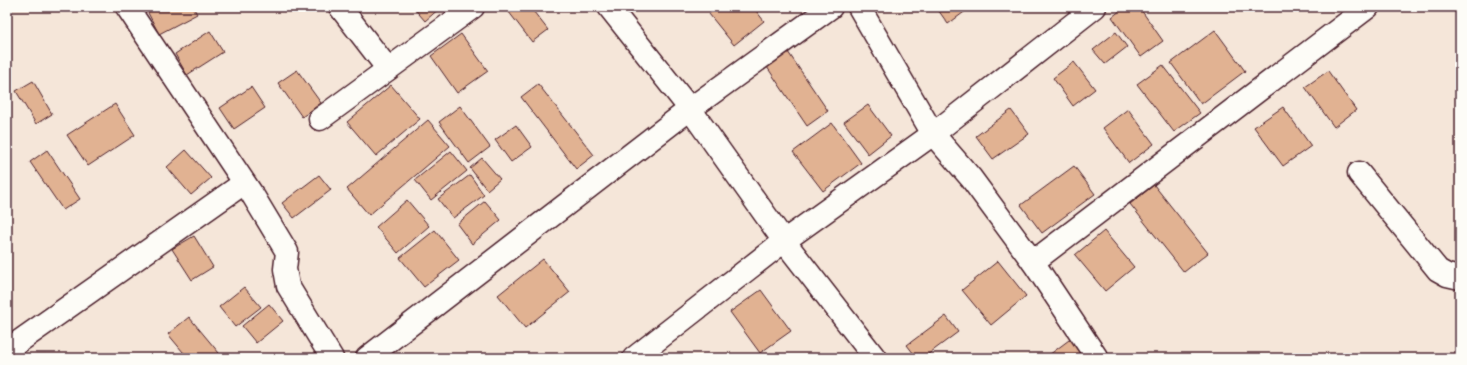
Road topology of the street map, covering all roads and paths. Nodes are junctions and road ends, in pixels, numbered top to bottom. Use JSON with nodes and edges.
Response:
{"nodes":[{"id":1,"x":127,"y":7,"type":"edge"},
{"id":2,"x":340,"y":7,"type":"edge"},
{"id":3,"x":473,"y":7,"type":"edge"},
{"id":4,"x":609,"y":7,"type":"edge"},
{"id":5,"x":831,"y":7,"type":"edge"},
{"id":6,"x":859,"y":7,"type":"edge"},
{"id":7,"x":1094,"y":7,"type":"edge"},
{"id":8,"x":1368,"y":7,"type":"edge"},
{"id":9,"x":388,"y":69,"type":"junction"},
{"id":10,"x":690,"y":109,"type":"junction"},
{"id":11,"x":320,"y":119,"type":"dead end"},
{"id":12,"x":933,"y":134,"type":"junction"},
{"id":13,"x":1359,"y":173,"type":"dead end"},
{"id":14,"x":244,"y":183,"type":"junction"},
{"id":15,"x":784,"y":241,"type":"junction"},
{"id":16,"x":1033,"y":262,"type":"junction"},
{"id":17,"x":1458,"y":282,"type":"edge"},
{"id":18,"x":7,"y":350,"type":"edge"},
{"id":19,"x":332,"y":358,"type":"edge"},
{"id":20,"x":367,"y":358,"type":"edge"},
{"id":21,"x":634,"y":358,"type":"edge"},
{"id":22,"x":875,"y":358,"type":"edge"},
{"id":23,"x":1097,"y":358,"type":"edge"}],
"edges":[{"from":1,"to":14,"type":"street"},
{"from":2,"to":9,"type":"street"},
{"from":3,"to":9,"type":"street"},
{"from":4,"to":10,"type":"street"},
{"from":5,"to":10,"type":"street"},
{"from":6,"to":12,"type":"street"},
{"from":7,"to":12,"type":"street"},
{"from":8,"to":16,"type":"street"},
{"from":9,"to":11,"type":"street"},
{"from":10,"to":15,"type":"street"},
{"from":10,"to":20,"type":"street"},
{"from":12,"to":15,"type":"street"},
{"from":12,"to":16,"type":"street"},
{"from":13,"to":17,"type":"street"},
{"from":14,"to":18,"type":"street"},
{"from":14,"to":19,"type":"street"},
{"from":15,"to":21,"type":"street"},
{"from":15,"to":22,"type":"street"},
{"from":16,"to":23,"type":"street"}]}
